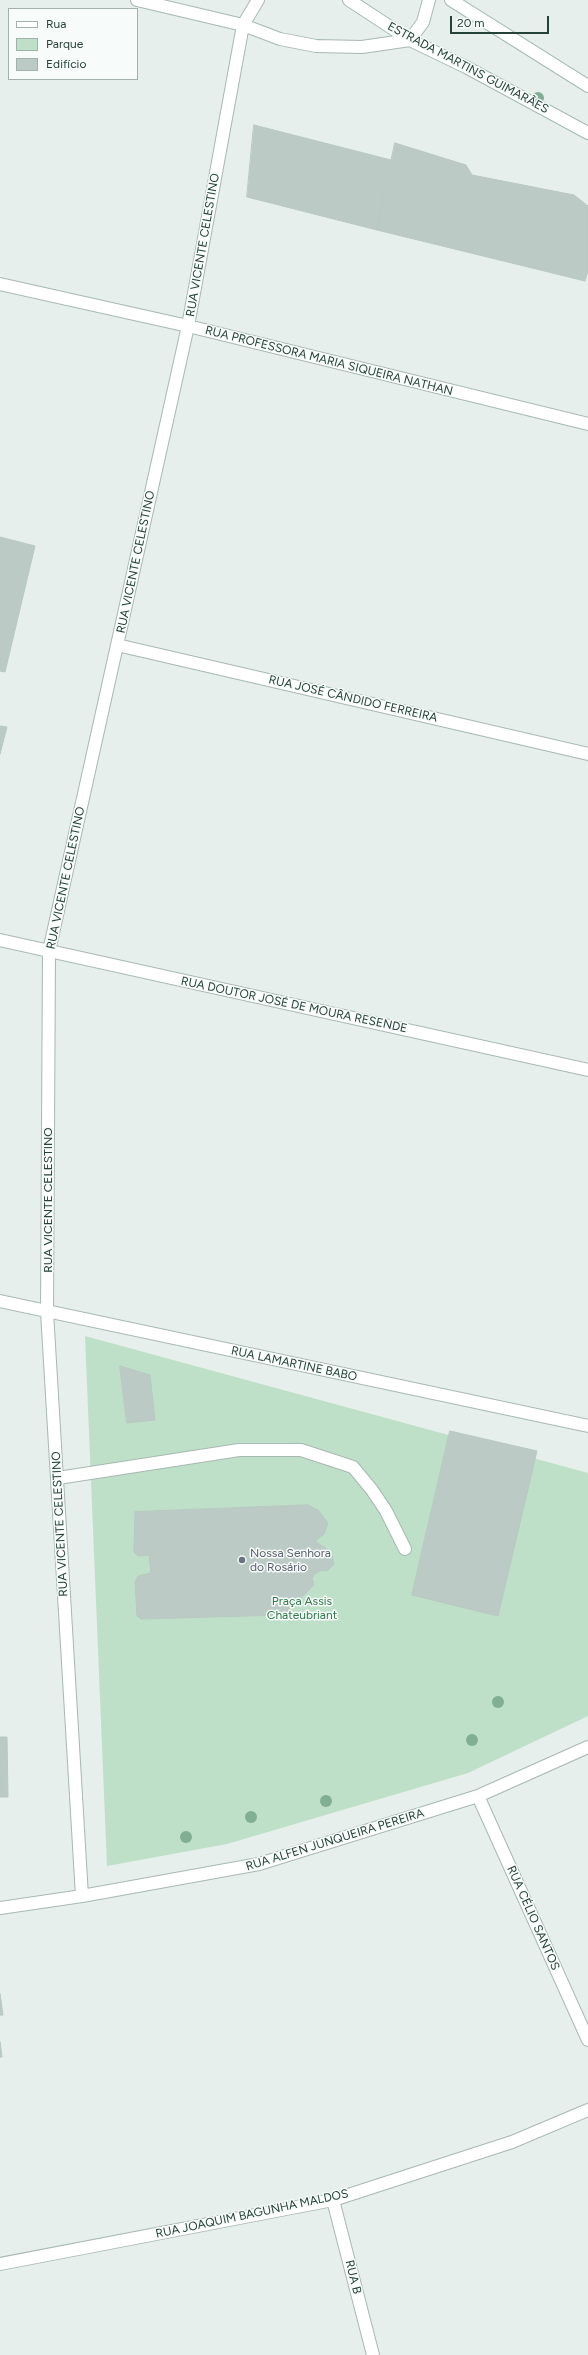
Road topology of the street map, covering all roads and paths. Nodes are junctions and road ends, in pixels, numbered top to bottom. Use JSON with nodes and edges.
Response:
{"nodes":[{"id":1,"x":137,"y":0,"type":"edge"},
{"id":2,"x":258,"y":0,"type":"edge"},
{"id":3,"x":349,"y":0,"type":"edge"},
{"id":4,"x":429,"y":0,"type":"edge"},
{"id":5,"x":451,"y":0,"type":"edge"},
{"id":6,"x":243,"y":25,"type":"junction"},
{"id":7,"x":410,"y":40,"type":"junction"},
{"id":8,"x":588,"y":86,"type":"edge"},
{"id":9,"x":588,"y":134,"type":"edge"},
{"id":10,"x":0,"y":284,"type":"edge"},
{"id":11,"x":188,"y":326,"type":"junction"},
{"id":12,"x":588,"y":424,"type":"edge"},
{"id":13,"x":117,"y":645,"type":"junction"},
{"id":14,"x":588,"y":754,"type":"edge"},
{"id":15,"x":0,"y":940,"type":"edge"},
{"id":16,"x":49,"y":952,"type":"junction"},
{"id":17,"x":588,"y":1070,"type":"edge"},
{"id":18,"x":0,"y":1302,"type":"edge"},
{"id":19,"x":47,"y":1312,"type":"junction"},
{"id":20,"x":588,"y":1426,"type":"edge"},
{"id":21,"x":58,"y":1478,"type":"junction"},
{"id":22,"x":405,"y":1548,"type":"dead end"},
{"id":23,"x":588,"y":1747,"type":"edge"},
{"id":24,"x":478,"y":1796,"type":"junction"},
{"id":25,"x":82,"y":1896,"type":"junction"},
{"id":26,"x":0,"y":1908,"type":"edge"},
{"id":27,"x":588,"y":2040,"type":"edge"},
{"id":28,"x":588,"y":2110,"type":"edge"},
{"id":29,"x":333,"y":2200,"type":"junction"},
{"id":30,"x":0,"y":2264,"type":"edge"},
{"id":31,"x":373,"y":2355,"type":"edge"}],
"edges":[{"from":1,"to":6,"type":"street"},
{"from":2,"to":6,"type":"street","name":"RUA VICENTE CELESTINO"},
{"from":3,"to":7,"type":"street","name":"ESTRADA MARTINS GUIMARÃES"},
{"from":4,"to":7,"type":"street"},
{"from":5,"to":8,"type":"street"},
{"from":6,"to":7,"type":"street"},
{"from":6,"to":11,"type":"street","name":"RUA VICENTE CELESTINO"},
{"from":7,"to":9,"type":"street","name":"ESTRADA MARTINS GUIMARÃES"},
{"from":10,"to":11,"type":"street","name":"RUA PROFESSORA MARIA SIQUEIRA NATHAN"},
{"from":11,"to":12,"type":"street","name":"RUA PROFESSORA MARIA SIQUEIRA NATHAN"},
{"from":11,"to":13,"type":"street","name":"RUA VICENTE CELESTINO"},
{"from":13,"to":14,"type":"street","name":"RUA JOSÉ CÂNDIDO FERREIRA"},
{"from":13,"to":16,"type":"street","name":"RUA VICENTE CELESTINO"},
{"from":15,"to":16,"type":"street","name":"RUA DOUTOR JOSÉ DE MOURA RESENDE"},
{"from":16,"to":17,"type":"street","name":"RUA DOUTOR JOSÉ DE MOURA RESENDE"},
{"from":16,"to":19,"type":"street","name":"RUA VICENTE CELESTINO"},
{"from":18,"to":19,"type":"street","name":"RUA LAMARTINE BABO"},
{"from":19,"to":20,"type":"street","name":"RUA LAMARTINE BABO"},
{"from":19,"to":21,"type":"street","name":"RUA VICENTE CELESTINO"},
{"from":21,"to":22,"type":"street"},
{"from":21,"to":25,"type":"street","name":"RUA VICENTE CELESTINO"},
{"from":23,"to":24,"type":"street","name":"RUA ALFEN JUNQUEIRA PEREIRA"},
{"from":24,"to":25,"type":"street","name":"RUA ALFEN JUNQUEIRA PEREIRA"},
{"from":24,"to":27,"type":"street","name":"RUA CÉLIO SANTOS"},
{"from":25,"to":26,"type":"street","name":"RUA ALFEN JUNQUEIRA PEREIRA"},
{"from":28,"to":29,"type":"street","name":"RUA JOAQUIM BAGUNHA MALDOS"},
{"from":29,"to":30,"type":"street","name":"RUA JOAQUIM BAGUNHA MALDOS"},
{"from":29,"to":31,"type":"street","name":"RUA B"}]}
